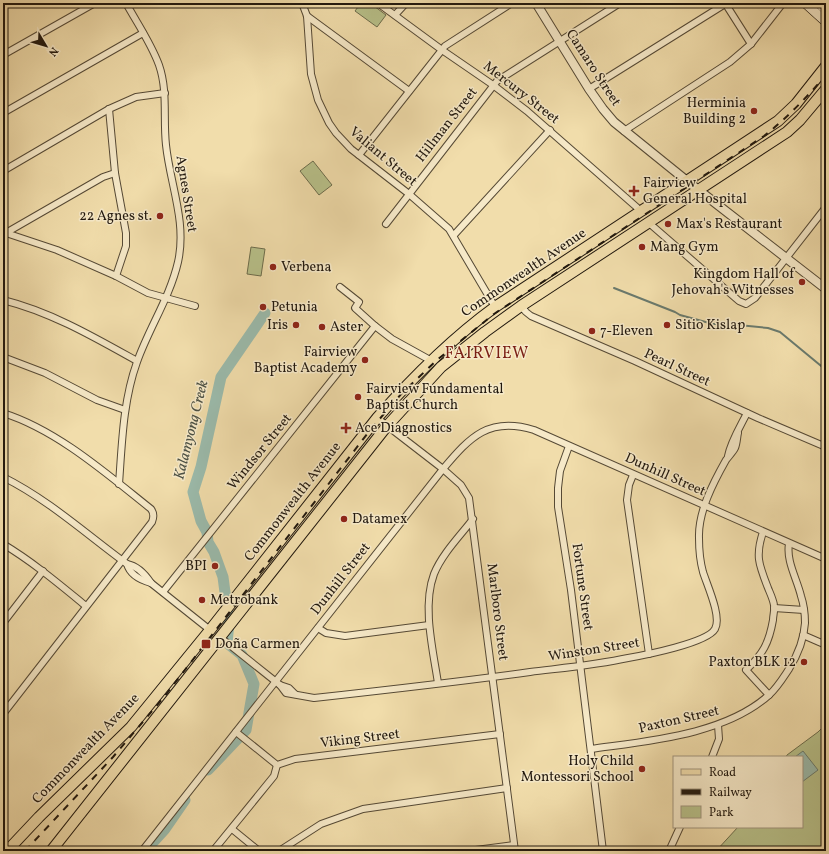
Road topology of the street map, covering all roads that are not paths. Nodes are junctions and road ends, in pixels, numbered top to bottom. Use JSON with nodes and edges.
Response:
{"nodes":[{"id":1,"x":95,"y":3,"type":"edge"},
{"id":2,"x":126,"y":3,"type":"edge"},
{"id":3,"x":302,"y":3,"type":"edge"},
{"id":4,"x":378,"y":3,"type":"edge"},
{"id":5,"x":406,"y":3,"type":"edge"},
{"id":6,"x":512,"y":3,"type":"edge"},
{"id":7,"x":536,"y":3,"type":"edge"},
{"id":8,"x":620,"y":3,"type":"edge"},
{"id":9,"x":725,"y":3,"type":"edge"},
{"id":10,"x":784,"y":3,"type":"edge"},
{"id":11,"x":805,"y":3,"type":"edge"},
{"id":12,"x":819,"y":3,"type":"edge"},
{"id":13,"x":826,"y":10,"type":"edge"},
{"id":14,"x":395,"y":15,"type":"junction"},
{"id":15,"x":307,"y":16,"type":"junction"},
{"id":16,"x":826,"y":22,"type":"edge"},
{"id":17,"x":143,"y":33,"type":"junction"},
{"id":18,"x":560,"y":41,"type":"junction"},
{"id":19,"x":751,"y":44,"type":"junction"},
{"id":20,"x":442,"y":50,"type":"junction"},
{"id":21,"x":3,"y":55,"type":"edge"},
{"id":22,"x":826,"y":66,"type":"edge"},
{"id":23,"x":493,"y":85,"type":"junction"},
{"id":24,"x":589,"y":89,"type":"junction"},
{"id":25,"x":826,"y":89,"type":"edge"},
{"id":26,"x":409,"y":91,"type":"junction"},
{"id":27,"x":165,"y":93,"type":"junction"},
{"id":28,"x":109,"y":109,"type":"junction"},
{"id":29,"x":791,"y":109,"type":"junction"},
{"id":30,"x":3,"y":113,"type":"edge"},
{"id":31,"x":804,"y":116,"type":"junction"},
{"id":32,"x":796,"y":124,"type":"junction"},
{"id":33,"x":550,"y":130,"type":"junction"},
{"id":34,"x":624,"y":130,"type":"junction"},
{"id":35,"x":359,"y":156,"type":"junction"},
{"id":36,"x":3,"y":171,"type":"edge"},
{"id":37,"x":115,"y":173,"type":"junction"},
{"id":38,"x":687,"y":181,"type":"junction"},
{"id":39,"x":700,"y":190,"type":"junction"},
{"id":40,"x":409,"y":194,"type":"junction"},
{"id":41,"x":826,"y":207,"type":"edge"},
{"id":42,"x":641,"y":211,"type":"junction"},
{"id":43,"x":649,"y":223,"type":"junction"},
{"id":44,"x":386,"y":224,"type":"dead end"},
{"id":45,"x":4,"y":233,"type":"edge"},
{"id":46,"x":454,"y":235,"type":"junction"},
{"id":47,"x":787,"y":258,"type":"junction"},
{"id":48,"x":116,"y":276,"type":"junction"},
{"id":49,"x":340,"y":287,"type":"dead end"},
{"id":50,"x":826,"y":289,"type":"edge"},
{"id":51,"x":166,"y":297,"type":"junction"},
{"id":52,"x":3,"y":300,"type":"edge"},
{"id":53,"x":195,"y":306,"type":"dead end"},
{"id":54,"x":521,"y":306,"type":"junction"},
{"id":55,"x":496,"y":307,"type":"junction"},
{"id":56,"x":376,"y":326,"type":"junction"},
{"id":57,"x":3,"y":357,"type":"edge"},
{"id":58,"x":430,"y":360,"type":"junction"},
{"id":59,"x":137,"y":361,"type":"junction"},
{"id":60,"x":125,"y":410,"type":"junction"},
{"id":61,"x":3,"y":413,"type":"edge"},
{"id":62,"x":747,"y":413,"type":"junction"},
{"id":63,"x":377,"y":418,"type":"junction"},
{"id":64,"x":387,"y":426,"type":"junction"},
{"id":65,"x":569,"y":446,"type":"junction"},
{"id":66,"x":826,"y":447,"type":"edge"},
{"id":67,"x":443,"y":469,"type":"junction"},
{"id":68,"x":633,"y":475,"type":"junction"},
{"id":69,"x":3,"y":477,"type":"edge"},
{"id":70,"x":119,"y":484,"type":"junction"},
{"id":71,"x":704,"y":506,"type":"junction"},
{"id":72,"x":473,"y":519,"type":"junction"},
{"id":73,"x":764,"y":532,"type":"junction"},
{"id":74,"x":3,"y":544,"type":"edge"},
{"id":75,"x":789,"y":544,"type":"junction"},
{"id":76,"x":826,"y":559,"type":"edge"},
{"id":77,"x":124,"y":562,"type":"junction"},
{"id":78,"x":43,"y":571,"type":"junction"},
{"id":79,"x":163,"y":592,"type":"junction"},
{"id":80,"x":86,"y":606,"type":"junction"},
{"id":81,"x":774,"y":608,"type":"junction"},
{"id":82,"x":804,"y":610,"type":"junction"},
{"id":83,"x":3,"y":623,"type":"edge"},
{"id":84,"x":429,"y":626,"type":"junction"},
{"id":85,"x":318,"y":628,"type":"junction"},
{"id":86,"x":210,"y":630,"type":"junction"},
{"id":87,"x":803,"y":635,"type":"junction"},
{"id":88,"x":221,"y":638,"type":"junction"},
{"id":89,"x":826,"y":645,"type":"edge"},
{"id":90,"x":649,"y":654,"type":"junction"},
{"id":91,"x":580,"y":666,"type":"junction"},
{"id":92,"x":493,"y":677,"type":"junction"},
{"id":93,"x":278,"y":683,"type":"junction"},
{"id":94,"x":438,"y":684,"type":"junction"},
{"id":95,"x":769,"y":695,"type":"junction"},
{"id":96,"x":3,"y":714,"type":"edge"},
{"id":97,"x":718,"y":725,"type":"junction"},
{"id":98,"x":236,"y":732,"type":"junction"},
{"id":99,"x":500,"y":734,"type":"junction"},
{"id":100,"x":591,"y":749,"type":"junction"},
{"id":101,"x":712,"y":756,"type":"edge"},
{"id":102,"x":277,"y":765,"type":"junction"},
{"id":103,"x":507,"y":788,"type":"junction"},
{"id":104,"x":680,"y":828,"type":"edge"},
{"id":105,"x":232,"y":829,"type":"junction"},
{"id":106,"x":515,"y":848,"type":"edge"},
{"id":107,"x":7,"y":851,"type":"edge"},
{"id":108,"x":51,"y":851,"type":"edge"},
{"id":109,"x":142,"y":851,"type":"edge"},
{"id":110,"x":213,"y":851,"type":"edge"},
{"id":111,"x":259,"y":851,"type":"edge"},
{"id":112,"x":279,"y":851,"type":"edge"},
{"id":113,"x":468,"y":851,"type":"edge"},
{"id":114,"x":603,"y":851,"type":"edge"},
{"id":115,"x":669,"y":851,"type":"edge"}],
"edges":[{"from":1,"to":21,"type":"street"},
{"from":2,"to":17,"type":"street","name":"Agnes Street"},
{"from":3,"to":15,"type":"street","name":"Valiant Street"},
{"from":4,"to":14,"type":"street","name":"Mercury Street"},
{"from":5,"to":14,"type":"street"},
{"from":6,"to":20,"type":"street"},
{"from":7,"to":18,"type":"street","name":"Camaro Street"},
{"from":8,"to":18,"type":"street","name":"Hillman Street"},
{"from":9,"to":19,"type":"street"},
{"from":9,"to":24,"type":"street"},
{"from":10,"to":19,"type":"street"},
{"from":11,"to":16,"type":"main road"},
{"from":12,"to":13,"type":"main road"},
{"from":14,"to":20,"type":"street","name":"Mercury Street"},
{"from":15,"to":26,"type":"street"},
{"from":15,"to":35,"type":"street","name":"Valiant Street"},
{"from":17,"to":27,"type":"street","name":"Agnes Street"},
{"from":17,"to":30,"type":"street"},
{"from":18,"to":23,"type":"street","name":"Hillman Street"},
{"from":18,"to":24,"type":"street","name":"Camaro Street"},
{"from":19,"to":34,"type":"street"},
{"from":20,"to":23,"type":"street","name":"Mercury Street"},
{"from":20,"to":26,"type":"street"},
{"from":22,"to":29,"type":"main road","name":"Commonwealth Avenue"},
{"from":23,"to":33,"type":"street","name":"Mercury Street"},
{"from":23,"to":40,"type":"street","name":"Hillman Street"},
{"from":24,"to":34,"type":"street","name":"Camaro Street"},
{"from":25,"to":31,"type":"main road","name":"Commonwealth Avenue"},
{"from":26,"to":35,"type":"street"},
{"from":27,"to":28,"type":"street"},
{"from":27,"to":51,"type":"street","name":"Agnes Street"},
{"from":28,"to":36,"type":"street"},
{"from":28,"to":37,"type":"street"},
{"from":29,"to":31,"type":"main road"},
{"from":29,"to":32,"type":"main road"},
{"from":29,"to":38,"type":"main road","name":"Commonwealth Avenue"},
{"from":31,"to":32,"type":"main road","name":"Commonwealth Avenue"},
{"from":32,"to":39,"type":"main road","name":"Commonwealth Avenue"},
{"from":33,"to":42,"type":"street","name":"Mercury Street"},
{"from":33,"to":46,"type":"street"},
{"from":34,"to":38,"type":"street","name":"Camaro Street"},
{"from":35,"to":40,"type":"street","name":"Valiant Street"},
{"from":37,"to":45,"type":"street"},
{"from":37,"to":48,"type":"street"},
{"from":38,"to":39,"type":"street","name":"Camaro Street"},
{"from":38,"to":42,"type":"main road","name":"Commonwealth Avenue"},
{"from":39,"to":43,"type":"main road","name":"Commonwealth Avenue"},
{"from":39,"to":47,"type":"street","name":"Camaro Street"},
{"from":40,"to":44,"type":"street","name":"Hillman Street"},
{"from":40,"to":46,"type":"street","name":"Valiant Street"},
{"from":41,"to":47,"type":"street"},
{"from":42,"to":55,"type":"main road","name":"Commonwealth Avenue"},
{"from":43,"to":47,"type":"street"},
{"from":43,"to":54,"type":"main road","name":"Commonwealth Avenue"},
{"from":45,"to":48,"type":"street"},
{"from":46,"to":55,"type":"street","name":"Valiant Street"},
{"from":47,"to":50,"type":"street","name":"Camaro Street"},
{"from":48,"to":51,"type":"street"},
{"from":49,"to":56,"type":"street"},
{"from":51,"to":53,"type":"street"},
{"from":51,"to":59,"type":"street","name":"Agnes Street"},
{"from":52,"to":59,"type":"street"},
{"from":54,"to":62,"type":"street","name":"Pearl Street"},
{"from":54,"to":64,"type":"main road","name":"Commonwealth Avenue"},
{"from":55,"to":58,"type":"main road","name":"Commonwealth Avenue"},
{"from":56,"to":58,"type":"street"},
{"from":56,"to":79,"type":"street","name":"Windsor Street"},
{"from":57,"to":60,"type":"street"},
{"from":58,"to":63,"type":"main road","name":"Commonwealth Avenue"},
{"from":59,"to":60,"type":"street","name":"Agnes Street"},
{"from":60,"to":70,"type":"street","name":"Agnes Street"},
{"from":61,"to":70,"type":"street"},
{"from":62,"to":66,"type":"street","name":"Pearl Street"},
{"from":62,"to":71,"type":"street","name":"Winston Street"},
{"from":63,"to":64,"type":"street","name":"Marlboro Street"},
{"from":63,"to":86,"type":"main road","name":"Commonwealth Avenue"},
{"from":64,"to":67,"type":"street","name":"Marlboro Street"},
{"from":64,"to":88,"type":"main road","name":"Commonwealth Avenue"},
{"from":65,"to":67,"type":"street","name":"Dunhill Street"},
{"from":65,"to":68,"type":"street","name":"Dunhill Street"},
{"from":65,"to":91,"type":"street","name":"Fortune Street"},
{"from":67,"to":72,"type":"street","name":"Marlboro Street"},
{"from":67,"to":85,"type":"street","name":"Dunhill Street"},
{"from":68,"to":71,"type":"street","name":"Dunhill Street"},
{"from":68,"to":90,"type":"street"},
{"from":69,"to":77,"type":"street"},
{"from":70,"to":77,"type":"street"},
{"from":71,"to":73,"type":"street","name":"Dunhill Street"},
{"from":71,"to":90,"type":"street","name":"Winston Street"},
{"from":72,"to":84,"type":"street"},
{"from":72,"to":92,"type":"street","name":"Marlboro Street"},
{"from":73,"to":75,"type":"street","name":"Dunhill Street"},
{"from":73,"to":81,"type":"street"},
{"from":74,"to":78,"type":"street"},
{"from":75,"to":76,"type":"street","name":"Dunhill Street"},
{"from":75,"to":82,"type":"street","name":"Paxton Street"},
{"from":77,"to":79,"type":"street"},
{"from":77,"to":80,"type":"street"},
{"from":78,"to":80,"type":"street"},
{"from":78,"to":83,"type":"street"},
{"from":79,"to":86,"type":"street"},
{"from":80,"to":96,"type":"street"},
{"from":81,"to":82,"type":"street"},
{"from":81,"to":95,"type":"street"},
{"from":82,"to":87,"type":"street","name":"Paxton Street"},
{"from":84,"to":85,"type":"street"},
{"from":84,"to":94,"type":"street"},
{"from":85,"to":93,"type":"street","name":"Dunhill Street"},
{"from":86,"to":107,"type":"main road","name":"Commonwealth Avenue"},
{"from":87,"to":89,"type":"street"},
{"from":87,"to":95,"type":"street","name":"Paxton Street"},
{"from":88,"to":93,"type":"street","name":"Winston Street"},
{"from":88,"to":108,"type":"main road","name":"Commonwealth Avenue"},
{"from":90,"to":91,"type":"street","name":"Winston Street"},
{"from":91,"to":92,"type":"street","name":"Winston Street"},
{"from":91,"to":100,"type":"street","name":"Fortune Street"},
{"from":92,"to":94,"type":"street","name":"Winston Street"},
{"from":92,"to":99,"type":"street","name":"Marlboro Street"},
{"from":93,"to":94,"type":"street","name":"Winston Street"},
{"from":93,"to":98,"type":"street","name":"Dunhill Street"},
{"from":95,"to":97,"type":"street","name":"Paxton Street"},
{"from":97,"to":100,"type":"street","name":"Paxton Street"},
{"from":97,"to":101,"type":"street"},
{"from":98,"to":102,"type":"street"},
{"from":98,"to":109,"type":"street","name":"Dunhill Street"},
{"from":99,"to":102,"type":"street","name":"Viking Street"},
{"from":99,"to":103,"type":"street","name":"Marlboro Street"},
{"from":100,"to":114,"type":"street","name":"Fortune Street"},
{"from":102,"to":105,"type":"street"},
{"from":103,"to":106,"type":"street","name":"Marlboro Street"},
{"from":103,"to":112,"type":"street"},
{"from":104,"to":115,"type":"street"},
{"from":105,"to":110,"type":"street"},
{"from":105,"to":111,"type":"street"},
{"from":106,"to":113,"type":"street"}]}
